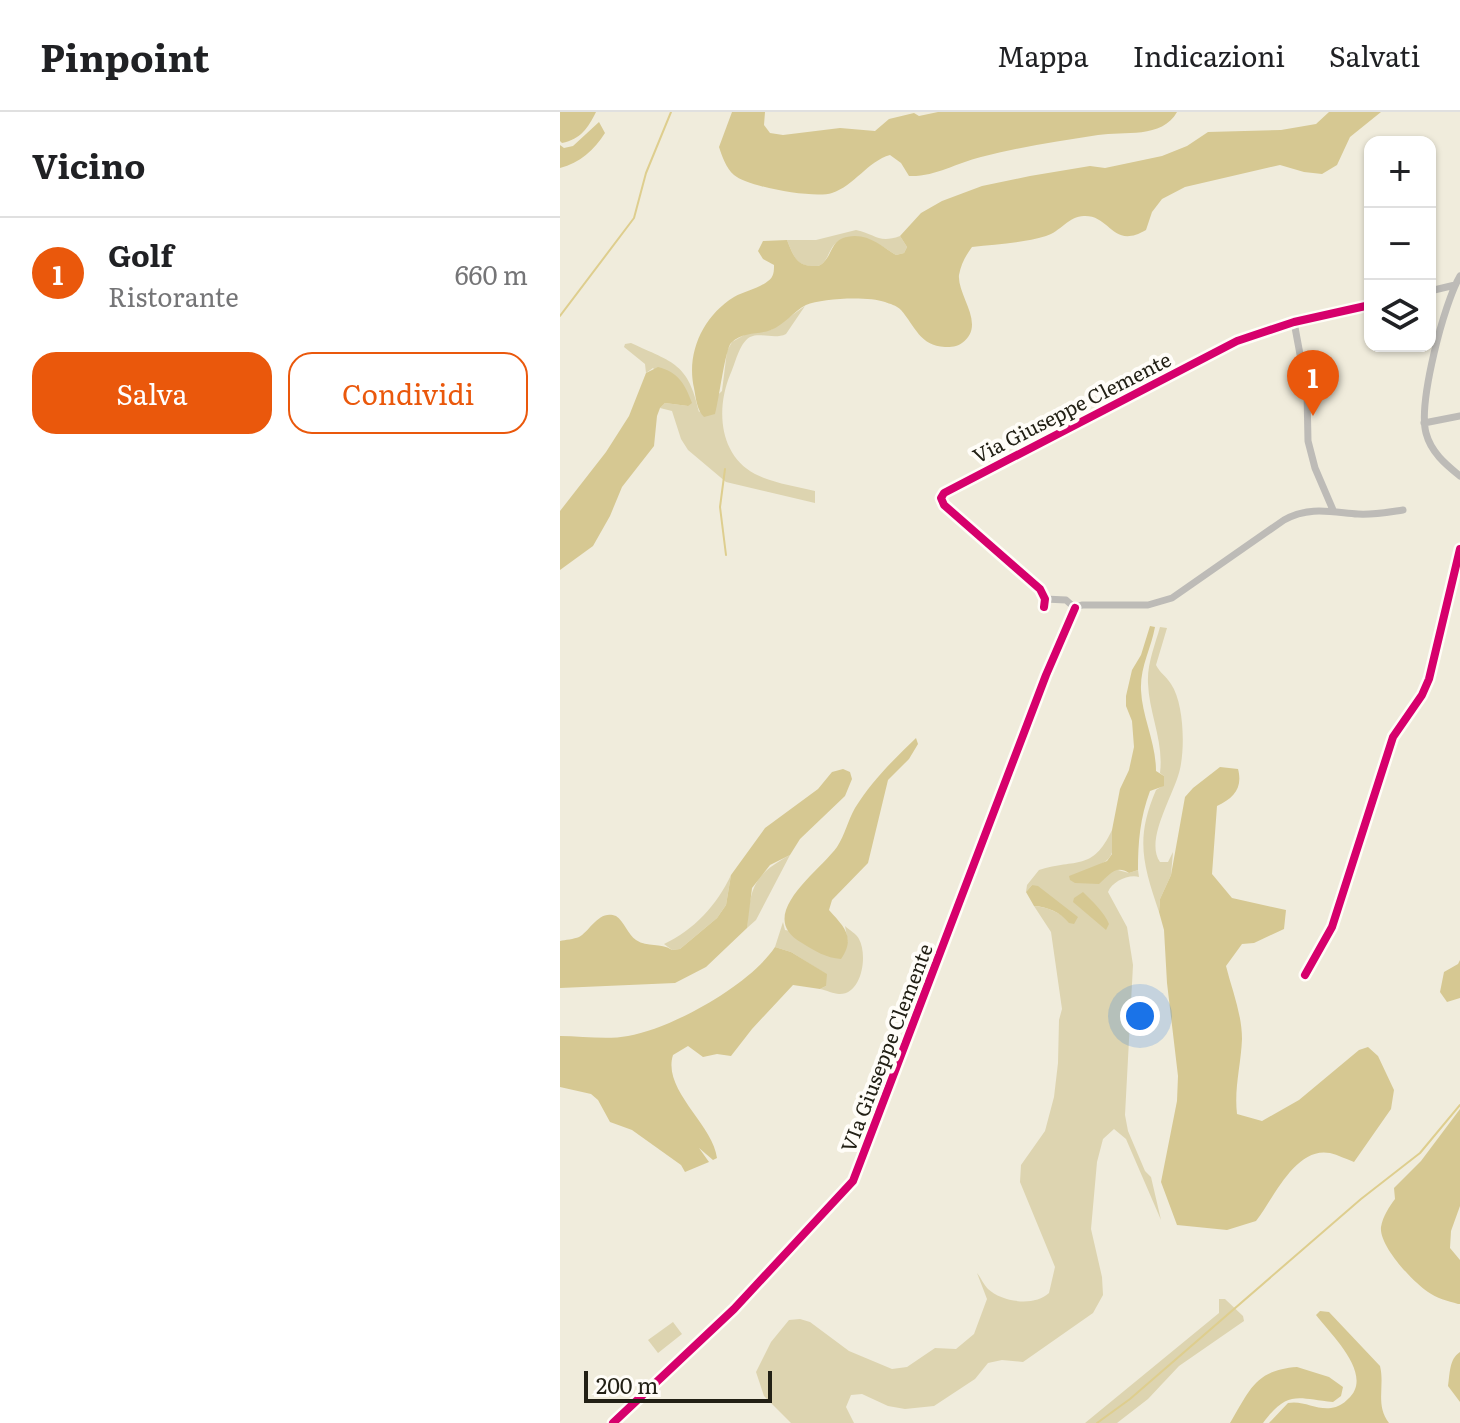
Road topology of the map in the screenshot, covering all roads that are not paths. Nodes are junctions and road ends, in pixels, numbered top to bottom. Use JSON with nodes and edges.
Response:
{"nodes":[{"id":1,"x":1460,"y":276,"type":"edge"},
{"id":2,"x":1455,"y":285,"type":"junction"},
{"id":3,"x":1436,"y":290,"type":"edge"},
{"id":4,"x":1364,"y":306,"type":"edge"},
{"id":5,"x":1294,"y":322,"type":"junction"},
{"id":6,"x":1460,"y":416,"type":"edge"},
{"id":7,"x":1424,"y":423,"type":"junction"},
{"id":8,"x":1460,"y":476,"type":"edge"},
{"id":9,"x":1333,"y":510,"type":"junction"},
{"id":10,"x":1403,"y":510,"type":"dead end"},
{"id":11,"x":1460,"y":549,"type":"edge"},
{"id":12,"x":1075,"y":608,"type":"junction"},
{"id":13,"x":1305,"y":975,"type":"dead end"},
{"id":14,"x":613,"y":1423,"type":"edge"}],
"edges":[{"from":1,"to":2,"type":"street"},
{"from":2,"to":3,"type":"street"},
{"from":2,"to":7,"type":"street"},
{"from":4,"to":5,"type":"street","name":"Via Giuseppe Clemente"},
{"from":5,"to":9,"type":"street"},
{"from":5,"to":12,"type":"street","name":"Via Giuseppe Clemente"},
{"from":6,"to":7,"type":"street"},
{"from":7,"to":8,"type":"street"},
{"from":9,"to":10,"type":"street"},
{"from":9,"to":12,"type":"street"},
{"from":11,"to":13,"type":"street"},
{"from":12,"to":14,"type":"street","name":"VIa Giuseppe Clemente"}]}
